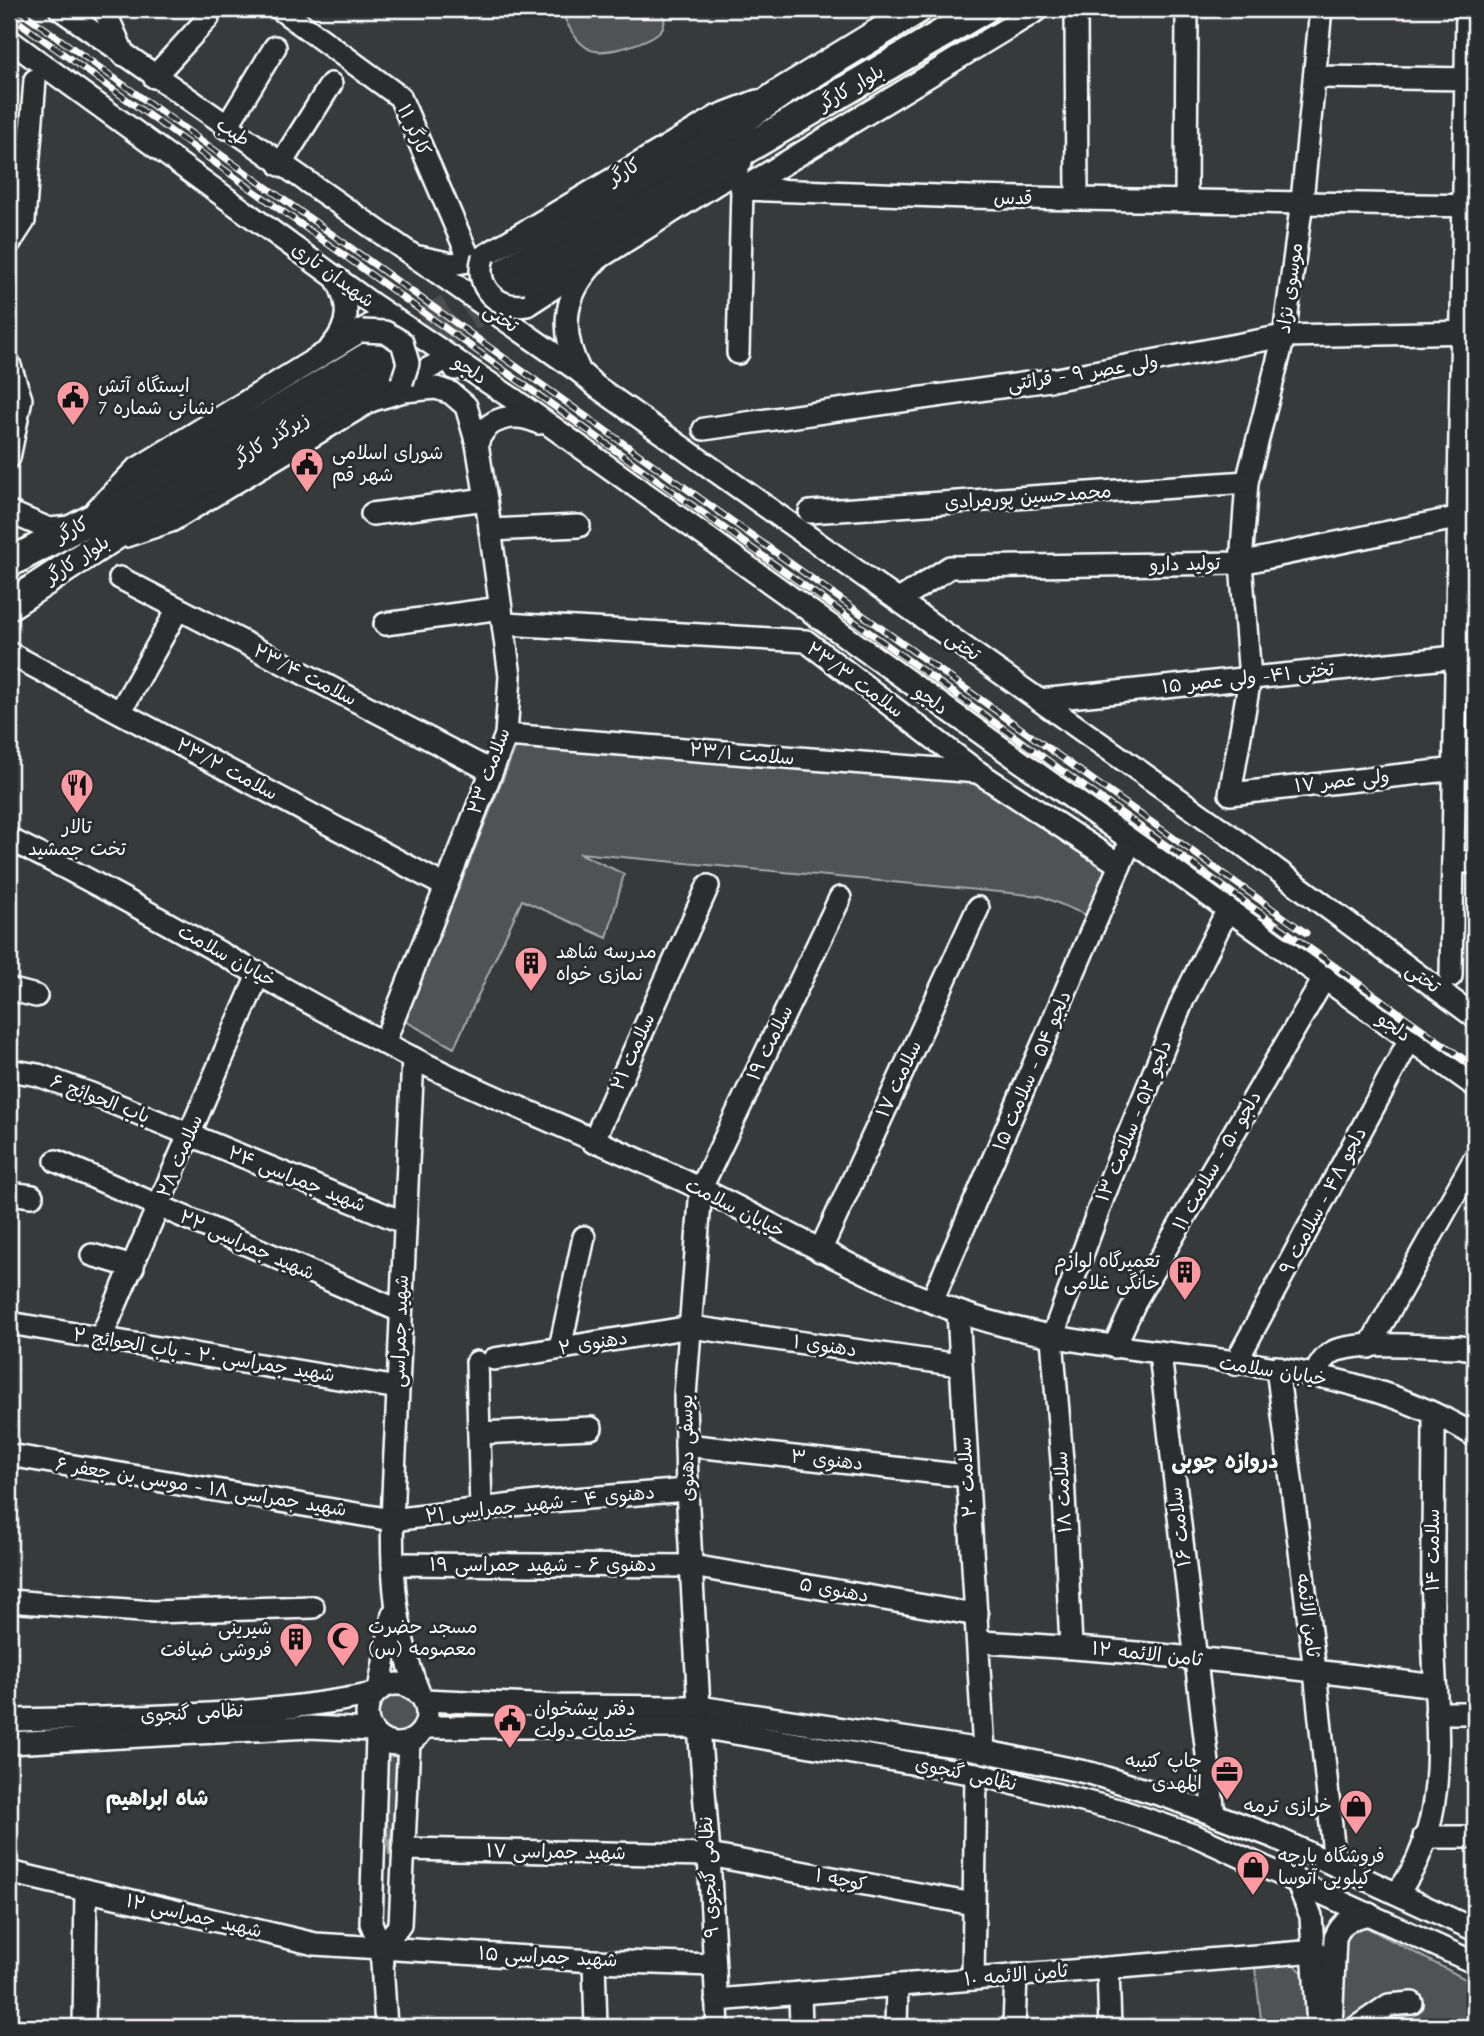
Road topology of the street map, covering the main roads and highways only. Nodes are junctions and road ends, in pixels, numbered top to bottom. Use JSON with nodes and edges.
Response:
{"nodes":[{"id":1,"x":918,"y":9,"type":"edge"},
{"id":2,"x":984,"y":9,"type":"edge"},
{"id":3,"x":949,"y":18,"type":"edge"},
{"id":4,"x":724,"y":169,"type":"junction"},
{"id":5,"x":495,"y":280,"type":"tunnel mouth"},
{"id":6,"x":386,"y":356,"type":"tunnel mouth"},
{"id":7,"x":140,"y":506,"type":"joint"},
{"id":8,"x":89,"y":536,"type":"junction"},
{"id":9,"x":9,"y":563,"type":"edge"},
{"id":10,"x":10,"y":605,"type":"edge"}],
"edges":[{"from":1,"to":4,"type":"main road","name":"بلوار کارگر"},
{"from":2,"to":3,"type":"main road","name":"بلوار کارگر"},
{"from":3,"to":4,"type":"main road","name":"بلوار کارگر"},
{"from":4,"to":5,"type":"main road"},
{"from":6,"to":7,"type":"main road","name":"زیرگذر کارگر"},
{"from":7,"to":8,"type":"main road","name":"بلوار کارگر"},
{"from":8,"to":9,"type":"main road","name":"کارگر"},
{"from":8,"to":10,"type":"main road","name":"بلوار کارگر"}]}
